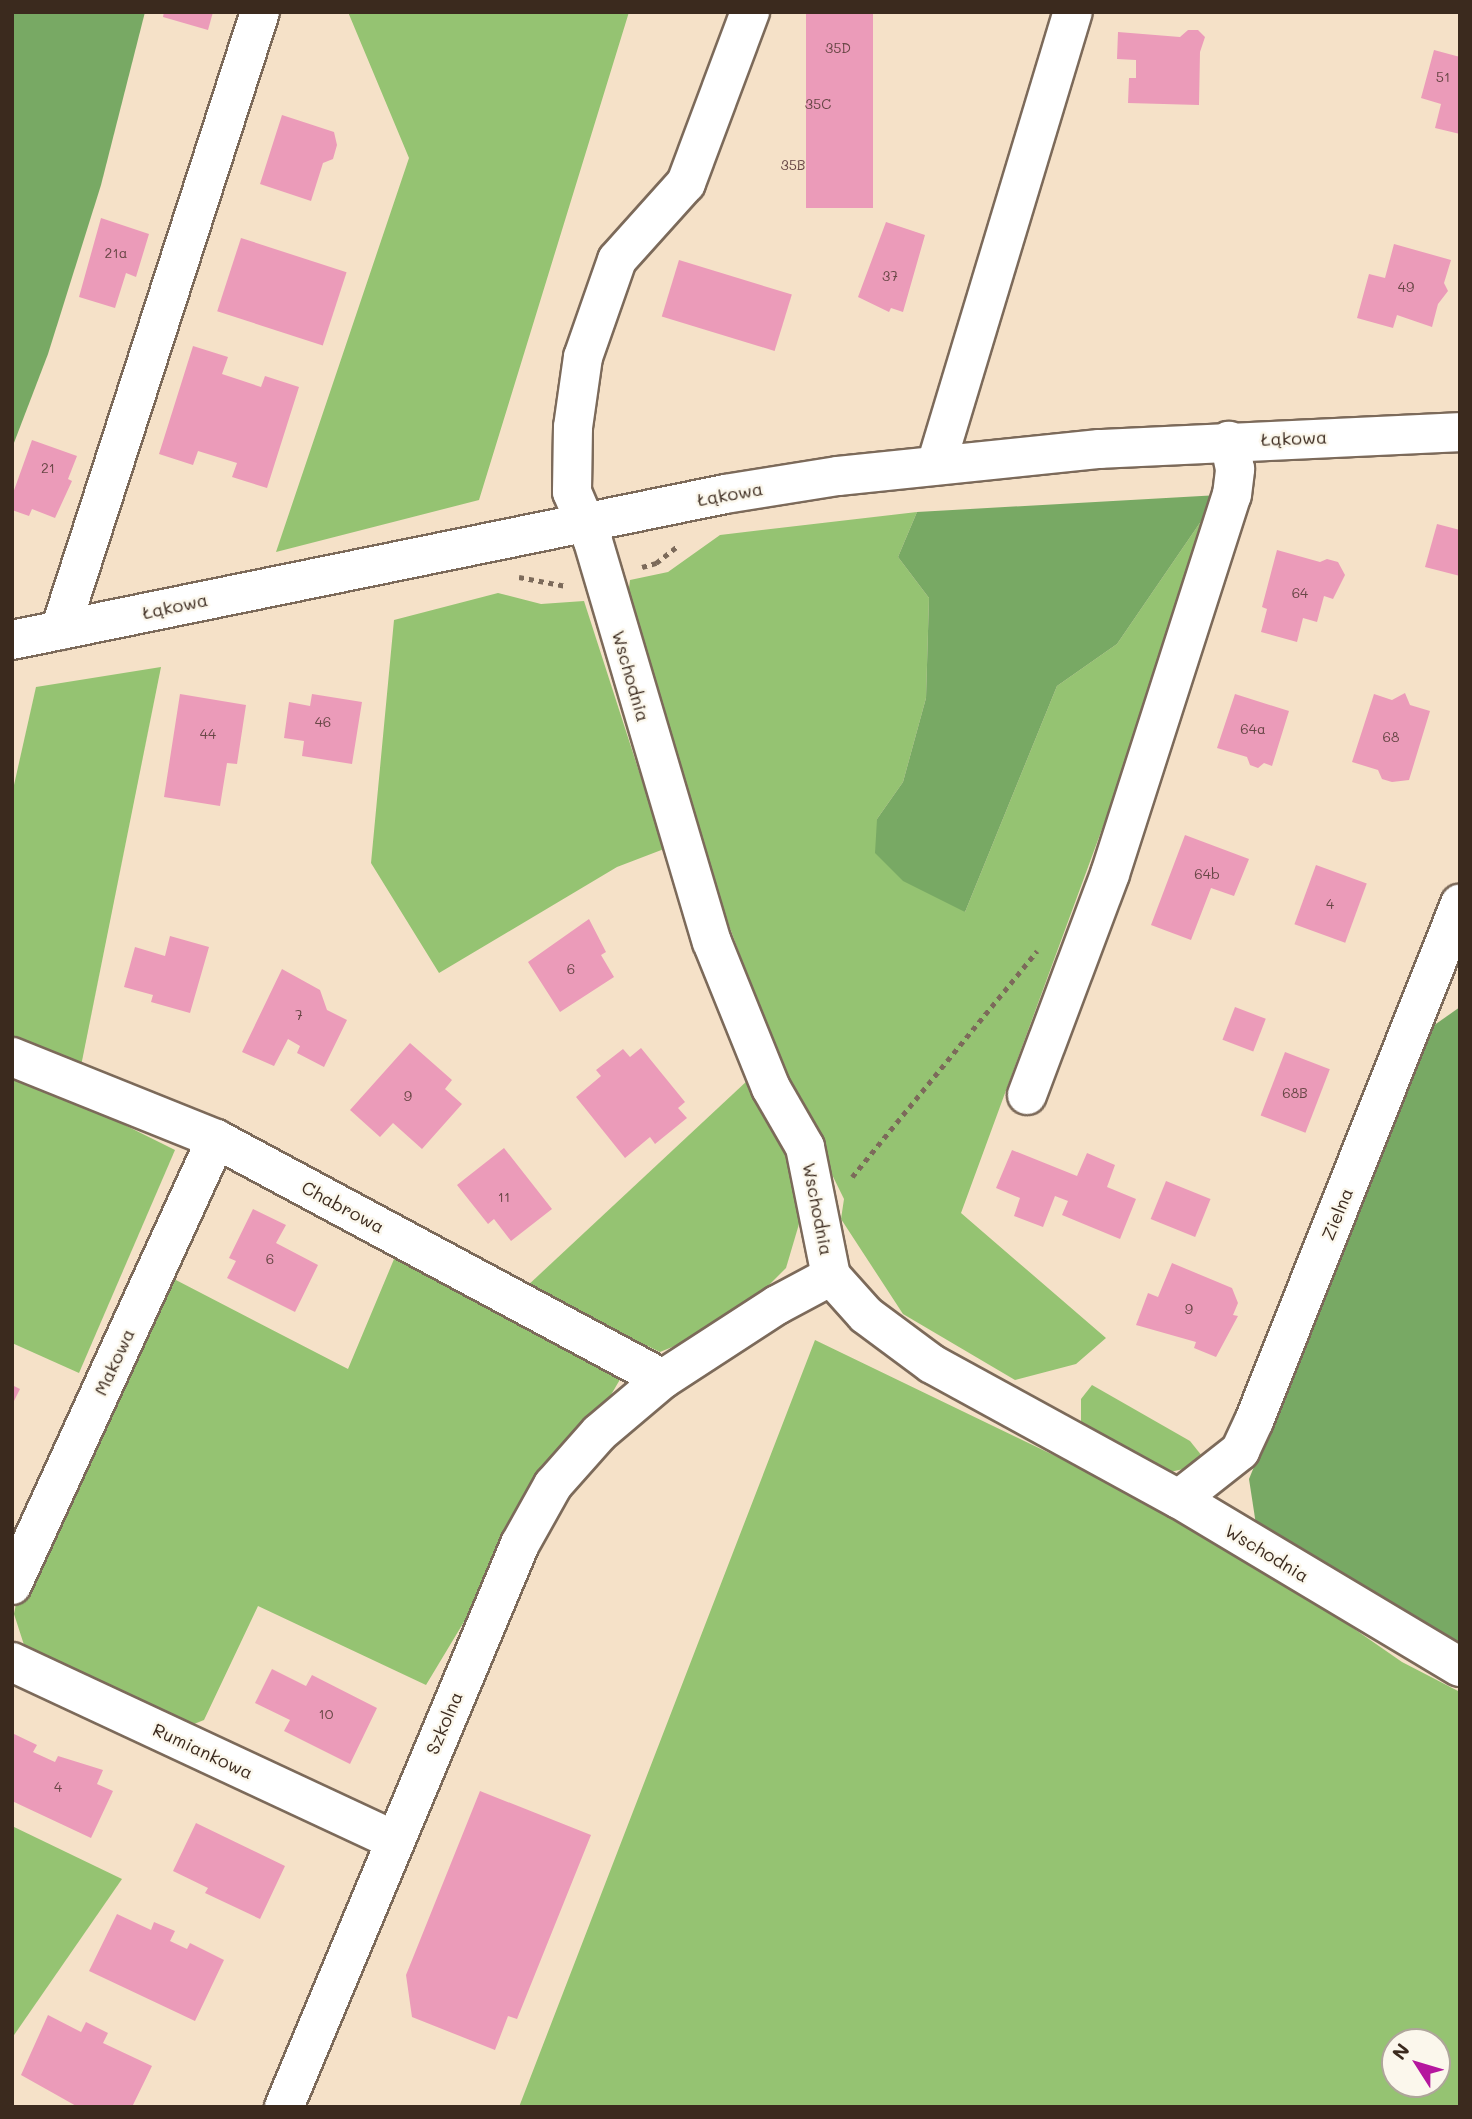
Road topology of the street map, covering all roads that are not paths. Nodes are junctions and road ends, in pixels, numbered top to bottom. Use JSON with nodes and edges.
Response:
{"nodes":[{"id":1,"x":260,"y":12,"type":"edge"},
{"id":2,"x":750,"y":12,"type":"edge"},
{"id":3,"x":1073,"y":12,"type":"edge"},
{"id":4,"x":1460,"y":432,"type":"edge"},
{"id":5,"x":1229,"y":441,"type":"junction"},
{"id":6,"x":936,"y":465,"type":"junction"},
{"id":7,"x":585,"y":523,"type":"junction"},
{"id":8,"x":60,"y":630,"type":"junction"},
{"id":9,"x":12,"y":640,"type":"edge"},
{"id":10,"x":1460,"y":904,"type":"edge"},
{"id":11,"x":1448,"y":970,"type":"edge"},
{"id":12,"x":12,"y":1057,"type":"edge"},
{"id":13,"x":1027,"y":1095,"type":"dead end"},
{"id":14,"x":216,"y":1139,"type":"junction"},
{"id":15,"x":831,"y":1276,"type":"junction"},
{"id":16,"x":663,"y":1379,"type":"junction"},
{"id":17,"x":1179,"y":1499,"type":"junction"},
{"id":18,"x":12,"y":1585,"type":"edge"},
{"id":19,"x":12,"y":1662,"type":"edge"},
{"id":20,"x":1460,"y":1667,"type":"edge"},
{"id":21,"x":394,"y":1840,"type":"junction"},
{"id":22,"x":284,"y":2107,"type":"edge"}],
"edges":[{"from":1,"to":8,"type":"street"},
{"from":2,"to":7,"type":"street","name":"Wschodnia"},
{"from":3,"to":6,"type":"street"},
{"from":4,"to":5,"type":"street","name":"Łąkowa"},
{"from":5,"to":6,"type":"street","name":"Łąkowa"},
{"from":5,"to":13,"type":"street"},
{"from":6,"to":7,"type":"street","name":"Łąkowa"},
{"from":7,"to":8,"type":"street","name":"Łąkowa"},
{"from":7,"to":15,"type":"street","name":"Wschodnia"},
{"from":8,"to":9,"type":"street","name":"Łąkowa"},
{"from":10,"to":11,"type":"street","name":"Zielna"},
{"from":11,"to":17,"type":"street","name":"Zielna"},
{"from":12,"to":14,"type":"street","name":"Chabrowa"},
{"from":14,"to":16,"type":"street","name":"Chabrowa"},
{"from":14,"to":18,"type":"street","name":"Makowa"},
{"from":15,"to":16,"type":"street","name":"Szkolna"},
{"from":15,"to":17,"type":"street","name":"Wschodnia"},
{"from":16,"to":21,"type":"street","name":"Szkolna"},
{"from":17,"to":20,"type":"street","name":"Wschodnia"},
{"from":19,"to":21,"type":"street","name":"Rumiankowa"},
{"from":21,"to":22,"type":"street","name":"Szkolna"}]}
